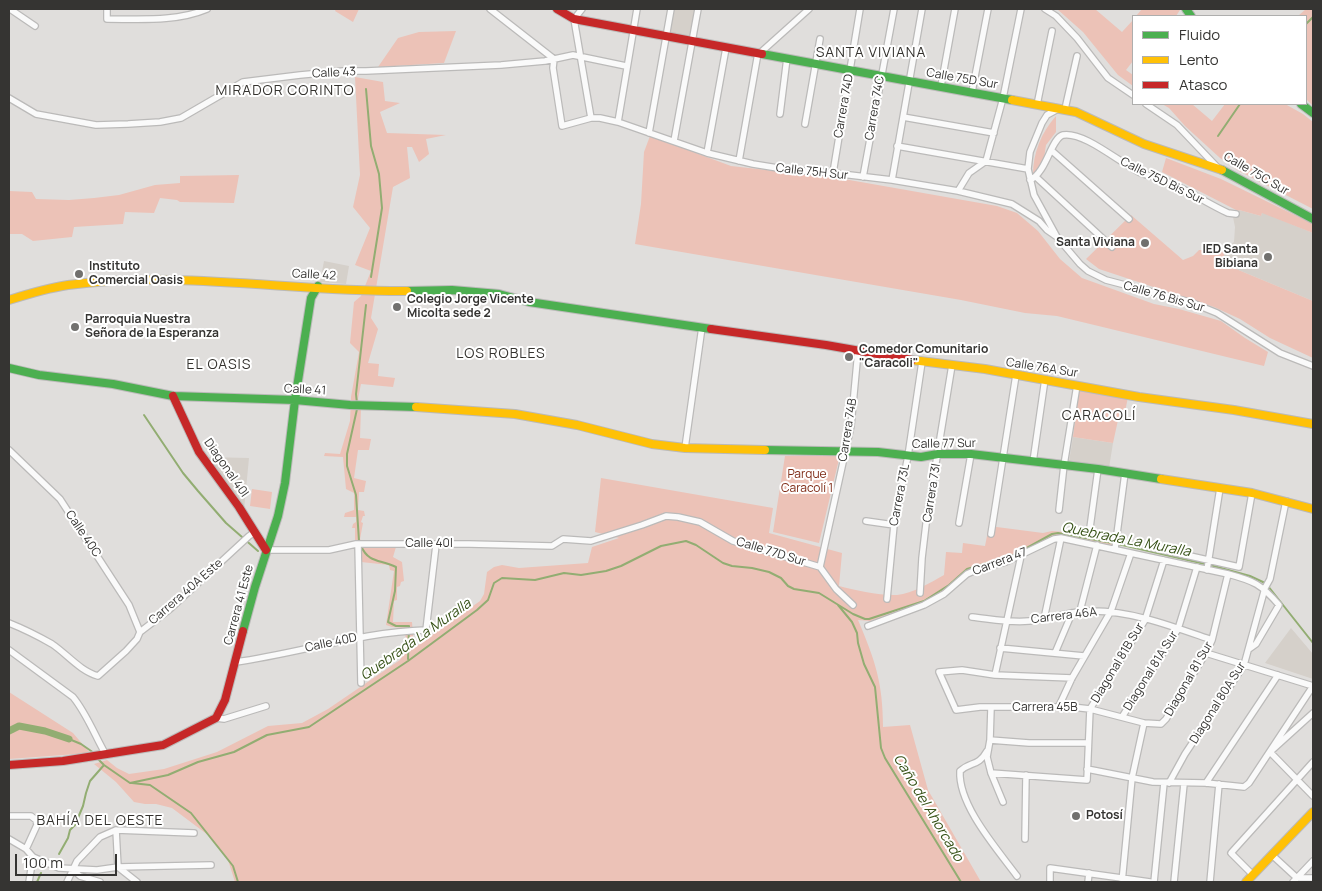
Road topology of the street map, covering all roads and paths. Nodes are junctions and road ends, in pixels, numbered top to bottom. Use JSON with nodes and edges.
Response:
{"nodes":[{"id":1,"x":10,"y":9,"type":"edge"},
{"id":2,"x":107,"y":9,"type":"edge"},
{"id":3,"x":208,"y":9,"type":"edge"},
{"id":4,"x":490,"y":9,"type":"edge"},
{"id":5,"x":557,"y":9,"type":"edge"},
{"id":6,"x":582,"y":9,"type":"edge"},
{"id":7,"x":637,"y":9,"type":"edge"},
{"id":8,"x":670,"y":9,"type":"edge"},
{"id":9,"x":698,"y":9,"type":"edge"},
{"id":10,"x":809,"y":9,"type":"edge"},
{"id":11,"x":860,"y":9,"type":"edge"},
{"id":12,"x":894,"y":9,"type":"edge"},
{"id":13,"x":922,"y":9,"type":"edge"},
{"id":14,"x":955,"y":9,"type":"edge"},
{"id":15,"x":988,"y":9,"type":"edge"},
{"id":16,"x":1021,"y":9,"type":"edge"},
{"id":17,"x":1045,"y":9,"type":"edge"},
{"id":18,"x":574,"y":19,"type":"junction"},
{"id":19,"x":36,"y":26,"type":"dead end"},
{"id":20,"x":633,"y":30,"type":"junction"},
{"id":21,"x":1052,"y":31,"type":"dead end"},
{"id":22,"x":666,"y":36,"type":"junction"},
{"id":23,"x":820,"y":39,"type":"dead end"},
{"id":24,"x":693,"y":40,"type":"junction"},
{"id":25,"x":726,"y":48,"type":"junction"},
{"id":26,"x":759,"y":53,"type":"junction"},
{"id":27,"x":580,"y":56,"type":"junction"},
{"id":28,"x":1077,"y":56,"type":"dead end"},
{"id":29,"x":786,"y":58,"type":"junction"},
{"id":30,"x":554,"y":59,"type":"junction"},
{"id":31,"x":816,"y":63,"type":"junction"},
{"id":32,"x":626,"y":66,"type":"junction"},
{"id":33,"x":851,"y":70,"type":"junction"},
{"id":34,"x":880,"y":76,"type":"junction"},
{"id":35,"x":909,"y":80,"type":"junction"},
{"id":36,"x":940,"y":86,"type":"junction"},
{"id":37,"x":972,"y":92,"type":"junction"},
{"id":38,"x":1132,"y":94,"type":"edge"},
{"id":39,"x":9,"y":98,"type":"edge"},
{"id":40,"x":1003,"y":98,"type":"junction"},
{"id":41,"x":1037,"y":105,"type":"junction"},
{"id":42,"x":1147,"y":105,"type":"edge"},
{"id":43,"x":1302,"y":105,"type":"edge"},
{"id":44,"x":1062,"y":109,"type":"junction"},
{"id":45,"x":1313,"y":113,"type":"edge"},
{"id":46,"x":780,"y":114,"type":"dead end"},
{"id":47,"x":903,"y":117,"type":"junction"},
{"id":48,"x":591,"y":118,"type":"junction"},
{"id":49,"x":618,"y":122,"type":"junction"},
{"id":50,"x":805,"y":124,"type":"dead end"},
{"id":51,"x":649,"y":133,"type":"junction"},
{"id":52,"x":994,"y":133,"type":"junction"},
{"id":53,"x":674,"y":141,"type":"junction"},
{"id":54,"x":897,"y":146,"type":"junction"},
{"id":55,"x":1051,"y":150,"type":"junction"},
{"id":56,"x":707,"y":153,"type":"junction"},
{"id":57,"x":739,"y":161,"type":"junction"},
{"id":58,"x":986,"y":161,"type":"junction"},
{"id":59,"x":1028,"y":170,"type":"junction"},
{"id":60,"x":1219,"y":170,"type":"junction"},
{"id":61,"x":833,"y":173,"type":"junction"},
{"id":62,"x":863,"y":177,"type":"junction"},
{"id":63,"x":1033,"y":178,"type":"junction"},
{"id":64,"x":892,"y":180,"type":"junction"},
{"id":65,"x":958,"y":191,"type":"junction"},
{"id":66,"x":1236,"y":214,"type":"dead end"},
{"id":67,"x":1129,"y":219,"type":"dead end"},
{"id":68,"x":1313,"y":219,"type":"edge"},
{"id":69,"x":1057,"y":237,"type":"junction"},
{"id":70,"x":1112,"y":247,"type":"dead end"},
{"id":71,"x":318,"y":286,"type":"junction"},
{"id":72,"x":10,"y":299,"type":"edge"},
{"id":73,"x":618,"y":316,"type":"joint"},
{"id":74,"x":702,"y":328,"type":"junction"},
{"id":75,"x":858,"y":351,"type":"junction"},
{"id":76,"x":922,"y":362,"type":"junction"},
{"id":77,"x":952,"y":364,"type":"junction"},
{"id":78,"x":1313,"y":366,"type":"edge"},
{"id":79,"x":9,"y":368,"type":"edge"},
{"id":80,"x":1016,"y":375,"type":"junction"},
{"id":81,"x":1045,"y":379,"type":"junction"},
{"id":82,"x":1077,"y":385,"type":"junction"},
{"id":83,"x":173,"y":396,"type":"junction"},
{"id":84,"x":295,"y":400,"type":"junction"},
{"id":85,"x":1313,"y":424,"type":"edge"},
{"id":86,"x":601,"y":432,"type":"joint"},
{"id":87,"x":685,"y":448,"type":"junction"},
{"id":88,"x":9,"y":450,"type":"edge"},
{"id":89,"x":846,"y":451,"type":"junction"},
{"id":90,"x":938,"y":454,"type":"junction"},
{"id":91,"x":972,"y":454,"type":"junction"},
{"id":92,"x":908,"y":456,"type":"junction"},
{"id":93,"x":1002,"y":458,"type":"junction"},
{"id":94,"x":1033,"y":462,"type":"junction"},
{"id":95,"x":1064,"y":465,"type":"junction"},
{"id":96,"x":1098,"y":469,"type":"junction"},
{"id":97,"x":1126,"y":473,"type":"junction"},
{"id":98,"x":1220,"y":488,"type":"junction"},
{"id":99,"x":1252,"y":493,"type":"junction"},
{"id":100,"x":1286,"y":501,"type":"junction"},
{"id":101,"x":1313,"y":509,"type":"edge"},
{"id":102,"x":1059,"y":510,"type":"dead end"},
{"id":103,"x":866,"y":521,"type":"dead end"},
{"id":104,"x":959,"y":523,"type":"dead end"},
{"id":105,"x":894,"y":524,"type":"junction"},
{"id":106,"x":252,"y":534,"type":"junction"},
{"id":107,"x":991,"y":534,"type":"dead end"},
{"id":108,"x":1089,"y":535,"type":"dead end"},
{"id":109,"x":1061,"y":538,"type":"junction"},
{"id":110,"x":591,"y":542,"type":"joint"},
{"id":111,"x":358,"y":544,"type":"junction"},
{"id":112,"x":436,"y":544,"type":"junction"},
{"id":113,"x":1097,"y":545,"type":"junction"},
{"id":114,"x":1116,"y":546,"type":"junction"},
{"id":115,"x":266,"y":550,"type":"junction"},
{"id":116,"x":1152,"y":551,"type":"junction"},
{"id":117,"x":1130,"y":553,"type":"junction"},
{"id":118,"x":1021,"y":556,"type":"junction"},
{"id":119,"x":1164,"y":560,"type":"junction"},
{"id":120,"x":1208,"y":564,"type":"junction"},
{"id":121,"x":820,"y":567,"type":"junction"},
{"id":122,"x":1196,"y":567,"type":"junction"},
{"id":123,"x":1228,"y":574,"type":"junction"},
{"id":124,"x":1266,"y":585,"type":"junction"},
{"id":125,"x":920,"y":593,"type":"dead end"},
{"id":126,"x":887,"y":599,"type":"dead end"},
{"id":127,"x":853,"y":605,"type":"dead end"},
{"id":128,"x":1080,"y":611,"type":"junction"},
{"id":129,"x":1110,"y":611,"type":"junction"},
{"id":130,"x":1072,"y":613,"type":"junction"},
{"id":131,"x":972,"y":617,"type":"dead end"},
{"id":132,"x":1044,"y":619,"type":"junction"},
{"id":133,"x":1145,"y":620,"type":"junction"},
{"id":134,"x":1006,"y":621,"type":"junction"},
{"id":135,"x":9,"y":623,"type":"edge"},
{"id":136,"x":868,"y":626,"type":"dead end"},
{"id":137,"x":1178,"y":629,"type":"junction"},
{"id":138,"x":140,"y":632,"type":"junction"},
{"id":139,"x":361,"y":637,"type":"junction"},
{"id":140,"x":1212,"y":640,"type":"junction"},
{"id":141,"x":1000,"y":648,"type":"junction"},
{"id":142,"x":1249,"y":649,"type":"junction"},
{"id":143,"x":9,"y":650,"type":"edge"},
{"id":144,"x":1206,"y":652,"type":"junction"},
{"id":145,"x":1055,"y":653,"type":"junction"},
{"id":146,"x":1084,"y":656,"type":"junction"},
{"id":147,"x":236,"y":662,"type":"junction"},
{"id":148,"x":1244,"y":664,"type":"junction"},
{"id":149,"x":995,"y":675,"type":"junction"},
{"id":150,"x":1278,"y":675,"type":"junction"},
{"id":151,"x":1072,"y":678,"type":"junction"},
{"id":152,"x":361,"y":683,"type":"dead end"},
{"id":153,"x":1313,"y":686,"type":"edge"},
{"id":154,"x":266,"y":706,"type":"dead end"},
{"id":155,"x":1059,"y":706,"type":"junction"},
{"id":156,"x":991,"y":708,"type":"junction"},
{"id":157,"x":1090,"y":709,"type":"junction"},
{"id":158,"x":1313,"y":713,"type":"edge"},
{"id":159,"x":1122,"y":717,"type":"junction"},
{"id":160,"x":216,"y":718,"type":"junction"},
{"id":161,"x":1144,"y":724,"type":"junction"},
{"id":162,"x":1161,"y":724,"type":"joint"},
{"id":163,"x":990,"y":740,"type":"junction"},
{"id":164,"x":1088,"y":743,"type":"junction"},
{"id":165,"x":987,"y":751,"type":"junction"},
{"id":166,"x":1270,"y":752,"type":"junction"},
{"id":167,"x":104,"y":755,"type":"junction"},
{"id":168,"x":1313,"y":762,"type":"edge"},
{"id":169,"x":9,"y":765,"type":"edge"},
{"id":170,"x":1087,"y":769,"type":"junction"},
{"id":171,"x":991,"y":773,"type":"junction"},
{"id":172,"x":1026,"y":775,"type":"junction"},
{"id":173,"x":1132,"y":778,"type":"junction"},
{"id":174,"x":1297,"y":780,"type":"junction"},
{"id":175,"x":1166,"y":783,"type":"junction"},
{"id":176,"x":1184,"y":784,"type":"junction"},
{"id":177,"x":1206,"y":784,"type":"junction"},
{"id":178,"x":1219,"y":784,"type":"junction"},
{"id":179,"x":1313,"y":796,"type":"edge"},
{"id":180,"x":1004,"y":802,"type":"dead end"},
{"id":181,"x":1313,"y":812,"type":"edge"},
{"id":182,"x":9,"y":816,"type":"edge"},
{"id":183,"x":116,"y":830,"type":"junction"},
{"id":184,"x":194,"y":833,"type":"dead end"},
{"id":185,"x":9,"y":839,"type":"edge"},
{"id":186,"x":1025,"y":839,"type":"dead end"},
{"id":187,"x":26,"y":849,"type":"junction"},
{"id":188,"x":1272,"y":855,"type":"junction"},
{"id":189,"x":34,"y":857,"type":"junction"},
{"id":190,"x":1313,"y":861,"type":"edge"},
{"id":191,"x":211,"y":865,"type":"dead end"},
{"id":192,"x":118,"y":867,"type":"junction"},
{"id":193,"x":72,"y":868,"type":"junction"},
{"id":194,"x":1089,"y":873,"type":"junction"},
{"id":195,"x":1253,"y":875,"type":"junction"},
{"id":196,"x":1017,"y":876,"type":"dead end"},
{"id":197,"x":1313,"y":878,"type":"edge"},
{"id":198,"x":1122,"y":880,"type":"edge"},
{"id":199,"x":1295,"y":880,"type":"edge"},
{"id":200,"x":28,"y":881,"type":"edge"},
{"id":201,"x":67,"y":882,"type":"edge"},
{"id":202,"x":100,"y":882,"type":"edge"},
{"id":203,"x":137,"y":882,"type":"edge"},
{"id":204,"x":1050,"y":882,"type":"edge"},
{"id":205,"x":1088,"y":882,"type":"edge"},
{"id":206,"x":1150,"y":882,"type":"edge"},
{"id":207,"x":1154,"y":882,"type":"edge"},
{"id":208,"x":1174,"y":882,"type":"edge"},
{"id":209,"x":1210,"y":882,"type":"edge"},
{"id":210,"x":1246,"y":882,"type":"edge"}],
"edges":[{"from":1,"to":19,"type":"street"},
{"from":2,"to":3,"type":"street"},
{"from":4,"to":30,"type":"street"},
{"from":5,"to":18,"type":"street","name":"Calle 75D Sur"},
{"from":6,"to":18,"type":"street"},
{"from":7,"to":20,"type":"street"},
{"from":8,"to":22,"type":"street"},
{"from":9,"to":24,"type":"street"},
{"from":10,"to":26,"type":"street"},
{"from":11,"to":33,"type":"street","name":"Carrera 74D"},
{"from":12,"to":34,"type":"street","name":"Carrera 74C"},
{"from":13,"to":35,"type":"street"},
{"from":14,"to":36,"type":"street"},
{"from":15,"to":37,"type":"street"},
{"from":16,"to":40,"type":"street"},
{"from":17,"to":38,"type":"street"},
{"from":18,"to":20,"type":"street","name":"Calle 75D Sur"},
{"from":18,"to":27,"type":"street"},
{"from":20,"to":22,"type":"street","name":"Calle 75D Sur"},
{"from":20,"to":32,"type":"street"},
{"from":21,"to":41,"type":"street"},
{"from":22,"to":24,"type":"street","name":"Calle 75D Sur"},
{"from":22,"to":51,"type":"street"},
{"from":23,"to":31,"type":"street"},
{"from":24,"to":25,"type":"street","name":"Calle 75D Sur"},
{"from":24,"to":53,"type":"street"},
{"from":25,"to":26,"type":"street","name":"Calle 75D Sur"},
{"from":25,"to":56,"type":"street"},
{"from":26,"to":29,"type":"street","name":"Calle 75D Sur"},
{"from":26,"to":57,"type":"street"},
{"from":27,"to":30,"type":"street","name":"Calle 43"},
{"from":27,"to":32,"type":"street","name":"Calle 43"},
{"from":27,"to":48,"type":"street"},
{"from":28,"to":44,"type":"street"},
{"from":29,"to":31,"type":"street","name":"Calle 75D Sur"},
{"from":29,"to":46,"type":"street"},
{"from":30,"to":39,"type":"street","name":"Calle 43"},
{"from":30,"to":48,"type":"street","name":"Calle 75H Sur"},
{"from":31,"to":33,"type":"street","name":"Calle 75D Sur"},
{"from":31,"to":50,"type":"street"},
{"from":32,"to":49,"type":"street"},
{"from":33,"to":34,"type":"street","name":"Calle 75D Sur"},
{"from":33,"to":61,"type":"street","name":"Carrera 74D"},
{"from":34,"to":35,"type":"street","name":"Calle 75D Sur"},
{"from":34,"to":62,"type":"street","name":"Carrera 74C"},
{"from":35,"to":36,"type":"street","name":"Calle 75D Sur"},
{"from":35,"to":47,"type":"street"},
{"from":36,"to":37,"type":"street","name":"Calle 75D Sur"},
{"from":37,"to":40,"type":"street","name":"Calle 75D Sur"},
{"from":40,"to":41,"type":"street","name":"Calle 75D Sur"},
{"from":40,"to":52,"type":"street"},
{"from":41,"to":44,"type":"street","name":"Calle 75D Sur"},
{"from":42,"to":60,"type":"street","name":"Calle 75C Sur"},
{"from":43,"to":45,"type":"street"},
{"from":44,"to":59,"type":"street"},
{"from":44,"to":60,"type":"street","name":"Calle 75D Sur"},
{"from":47,"to":52,"type":"street"},
{"from":47,"to":54,"type":"street"},
{"from":48,"to":49,"type":"street","name":"Calle 75H Sur"},
{"from":49,"to":51,"type":"street","name":"Calle 75H Sur"},
{"from":51,"to":53,"type":"street","name":"Calle 75H Sur"},
{"from":52,"to":58,"type":"street"},
{"from":53,"to":56,"type":"street","name":"Calle 75H Sur"},
{"from":54,"to":58,"type":"street"},
{"from":54,"to":64,"type":"street"},
{"from":55,"to":63,"type":"street"},
{"from":55,"to":66,"type":"street","name":"Calle 75D Bis Sur"},
{"from":55,"to":67,"type":"street"},
{"from":56,"to":57,"type":"street","name":"Calle 75H Sur"},
{"from":57,"to":61,"type":"street","name":"Calle 75H Sur"},
{"from":58,"to":59,"type":"street"},
{"from":58,"to":65,"type":"street"},
{"from":59,"to":63,"type":"street"},
{"from":60,"to":68,"type":"street","name":"Calle 75C Sur"},
{"from":61,"to":62,"type":"street","name":"Calle 75H Sur"},
{"from":62,"to":64,"type":"street","name":"Calle 75H Sur"},
{"from":63,"to":69,"type":"street"},
{"from":63,"to":70,"type":"street"},
{"from":64,"to":65,"type":"street","name":"Calle 75H Sur"},
{"from":65,"to":69,"type":"street","name":"Calle 75H Sur"},
{"from":69,"to":78,"type":"street","name":"Calle 76 Bis Sur"},
{"from":71,"to":72,"type":"street","name":"Calle 42"},
{"from":71,"to":73,"type":"street","name":"Calle 42"},
{"from":71,"to":84,"type":"street","name":"Carrera 41 Este"},
{"from":73,"to":74,"type":"street","name":"Calle 76A Sur"},
{"from":74,"to":75,"type":"street","name":"Calle 76A Sur"},
{"from":74,"to":87,"type":"street"},
{"from":75,"to":76,"type":"street","name":"Calle 76A Sur"},
{"from":75,"to":89,"type":"street","name":"Carrera 74B"},
{"from":76,"to":77,"type":"street","name":"Calle 76A Sur"},
{"from":76,"to":92,"type":"street","name":"Carrera 73L"},
{"from":77,"to":80,"type":"street","name":"Calle 76A Sur"},
{"from":77,"to":90,"type":"street","name":"Carrera 73I"},
{"from":79,"to":83,"type":"street","name":"Calle 41"},
{"from":80,"to":81,"type":"street","name":"Calle 76A Sur"},
{"from":80,"to":93,"type":"street"},
{"from":81,"to":82,"type":"street","name":"Calle 76A Sur"},
{"from":81,"to":94,"type":"street"},
{"from":82,"to":85,"type":"street","name":"Calle 76A Sur"},
{"from":82,"to":95,"type":"street"},
{"from":83,"to":84,"type":"street","name":"Calle 41"},
{"from":83,"to":106,"type":"street","name":"Diagonal 40I"},
{"from":84,"to":86,"type":"street","name":"Calle 41"},
{"from":84,"to":115,"type":"street","name":"Carrera 41 Este"},
{"from":86,"to":87,"type":"street","name":"Calle 77 Sur"},
{"from":87,"to":89,"type":"street","name":"Calle 77 Sur"},
{"from":88,"to":138,"type":"street","name":"Calle 40C"},
{"from":89,"to":92,"type":"street","name":"Calle 77 Sur"},
{"from":89,"to":121,"type":"street","name":"Carrera 74B"},
{"from":90,"to":91,"type":"street","name":"Calle 77 Sur"},
{"from":90,"to":92,"type":"street","name":"Calle 77 Sur"},
{"from":90,"to":125,"type":"street","name":"Carrera 73I"},
{"from":91,"to":93,"type":"street","name":"Calle 77 Sur"},
{"from":91,"to":104,"type":"street"},
{"from":92,"to":105,"type":"street","name":"Carrera 73L"},
{"from":93,"to":94,"type":"street","name":"Calle 77 Sur"},
{"from":93,"to":107,"type":"street"},
{"from":94,"to":95,"type":"street","name":"Calle 77 Sur"},
{"from":95,"to":96,"type":"street","name":"Calle 77 Sur"},
{"from":95,"to":102,"type":"street"},
{"from":96,"to":97,"type":"street","name":"Calle 77 Sur"},
{"from":96,"to":108,"type":"street"},
{"from":97,"to":98,"type":"street","name":"Calle 77 Sur"},
{"from":97,"to":114,"type":"street"},
{"from":98,"to":99,"type":"street","name":"Calle 77 Sur"},
{"from":98,"to":120,"type":"street"},
{"from":99,"to":100,"type":"street","name":"Calle 77 Sur"},
{"from":99,"to":120,"type":"street"},
{"from":100,"to":101,"type":"street","name":"Calle 77 Sur"},
{"from":100,"to":124,"type":"street","name":"Diagonal 80A Sur"},
{"from":103,"to":105,"type":"street"},
{"from":105,"to":126,"type":"street","name":"Carrera 73L"},
{"from":106,"to":115,"type":"street","name":"Diagonal 40I"},
{"from":106,"to":138,"type":"street","name":"Carrera 40A Este"},
{"from":109,"to":113,"type":"street"},
{"from":109,"to":118,"type":"street","name":"Carrera 47"},
{"from":109,"to":132,"type":"street"},
{"from":110,"to":112,"type":"street","name":"Calle 40I"},
{"from":110,"to":121,"type":"street","name":"Calle 77D Sur"},
{"from":111,"to":112,"type":"street","name":"Calle 40I"},
{"from":111,"to":115,"type":"street","name":"Calle 40I"},
{"from":111,"to":139,"type":"street"},
{"from":112,"to":139,"type":"street","name":"Calle 40D"},
{"from":113,"to":114,"type":"street"},
{"from":113,"to":128,"type":"street"},
{"from":114,"to":117,"type":"street"},
{"from":115,"to":147,"type":"street","name":"Carrera 41 Este"},
{"from":116,"to":117,"type":"street"},
{"from":116,"to":119,"type":"street"},
{"from":116,"to":120,"type":"street"},
{"from":117,"to":129,"type":"street"},
{"from":118,"to":134,"type":"street"},
{"from":118,"to":136,"type":"street","name":"Carrera 47"},
{"from":119,"to":122,"type":"street"},
{"from":119,"to":133,"type":"street","name":"Diagonal 81B Sur"},
{"from":120,"to":122,"type":"street"},
{"from":120,"to":123,"type":"street"},
{"from":121,"to":127,"type":"street","name":"Calle 77D Sur"},
{"from":122,"to":137,"type":"street","name":"Diagonal 81A Sur"},
{"from":123,"to":124,"type":"street"},
{"from":123,"to":140,"type":"street","name":"Diagonal 81 Sur"},
{"from":124,"to":142,"type":"street","name":"Diagonal 80A Sur"},
{"from":124,"to":142,"type":"street"},
{"from":128,"to":129,"type":"street","name":"Carrera 46A"},
{"from":128,"to":130,"type":"street","name":"Carrera 46A"},
{"from":129,"to":133,"type":"street","name":"Carrera 46A"},
{"from":129,"to":146,"type":"street"},
{"from":130,"to":132,"type":"street","name":"Carrera 46A"},
{"from":130,"to":145,"type":"street"},
{"from":131,"to":134,"type":"street","name":"Carrera 46A"},
{"from":132,"to":134,"type":"street","name":"Carrera 46A"},
{"from":133,"to":137,"type":"street","name":"Carrera 46A"},
{"from":133,"to":157,"type":"street","name":"Diagonal 81B Sur"},
{"from":134,"to":141,"type":"street"},
{"from":135,"to":138,"type":"street","name":"Carrera 40A Este"},
{"from":137,"to":140,"type":"street","name":"Carrera 46A"},
{"from":137,"to":159,"type":"street","name":"Diagonal 81A Sur"},
{"from":139,"to":147,"type":"street","name":"Calle 40D"},
{"from":139,"to":152,"type":"street"},
{"from":140,"to":144,"type":"street","name":"Diagonal 81 Sur"},
{"from":141,"to":145,"type":"street"},
{"from":141,"to":149,"type":"street"},
{"from":142,"to":148,"type":"street","name":"Diagonal 80A Sur"},
{"from":143,"to":167,"type":"street"},
{"from":144,"to":148,"type":"street"},
{"from":144,"to":162,"type":"street","name":"Diagonal 81 Sur"},
{"from":145,"to":146,"type":"street"},
{"from":146,"to":151,"type":"street"},
{"from":147,"to":160,"type":"street","name":"Carrera 41 Este"},
{"from":148,"to":150,"type":"street"},
{"from":148,"to":175,"type":"street","name":"Diagonal 80A Sur"},
{"from":149,"to":151,"type":"street"},
{"from":149,"to":156,"type":"street","name":"Carrera 45B"},
{"from":150,"to":153,"type":"street"},
{"from":150,"to":177,"type":"street"},
{"from":151,"to":155,"type":"street"},
{"from":153,"to":166,"type":"street"},
{"from":154,"to":160,"type":"street"},
{"from":155,"to":156,"type":"street","name":"Carrera 45B"},
{"from":155,"to":157,"type":"street","name":"Carrera 45B"},
{"from":156,"to":163,"type":"street"},
{"from":157,"to":159,"type":"street","name":"Carrera 45B"},
{"from":157,"to":164,"type":"street"},
{"from":158,"to":166,"type":"street"},
{"from":159,"to":161,"type":"street","name":"Carrera 45B"},
{"from":160,"to":167,"type":"street"},
{"from":161,"to":162,"type":"street","name":"Carrera 45B"},
{"from":161,"to":173,"type":"street"},
{"from":163,"to":164,"type":"street"},
{"from":163,"to":165,"type":"street"},
{"from":164,"to":170,"type":"street"},
{"from":165,"to":171,"type":"street"},
{"from":165,"to":196,"type":"street"},
{"from":166,"to":174,"type":"street"},
{"from":166,"to":178,"type":"street"},
{"from":167,"to":169,"type":"street"},
{"from":168,"to":174,"type":"street"},
{"from":170,"to":172,"type":"street"},
{"from":170,"to":173,"type":"street"},
{"from":171,"to":172,"type":"street"},
{"from":171,"to":180,"type":"street"},
{"from":172,"to":186,"type":"street"},
{"from":173,"to":175,"type":"street"},
{"from":173,"to":198,"type":"street"},
{"from":174,"to":179,"type":"street"},
{"from":174,"to":195,"type":"street"},
{"from":175,"to":176,"type":"street"},
{"from":175,"to":207,"type":"street"},
{"from":176,"to":177,"type":"street"},
{"from":176,"to":208,"type":"street"},
{"from":177,"to":178,"type":"street"},
{"from":178,"to":209,"type":"street"},
{"from":181,"to":188,"type":"street"},
{"from":182,"to":187,"type":"street"},
{"from":183,"to":184,"type":"street"},
{"from":183,"to":192,"type":"street"},
{"from":183,"to":193,"type":"street"},
{"from":185,"to":187,"type":"street"},
{"from":187,"to":189,"type":"street"},
{"from":188,"to":195,"type":"street"},
{"from":188,"to":199,"type":"street"},
{"from":189,"to":193,"type":"street"},
{"from":189,"to":200,"type":"street"},
{"from":190,"to":199,"type":"street"},
{"from":191,"to":192,"type":"street"},
{"from":192,"to":193,"type":"street"},
{"from":192,"to":203,"type":"street"},
{"from":193,"to":201,"type":"street"},
{"from":193,"to":202,"type":"street"},
{"from":194,"to":198,"type":"street"},
{"from":194,"to":204,"type":"street"},
{"from":194,"to":205,"type":"street"},
{"from":195,"to":210,"type":"street"},
{"from":197,"to":199,"type":"street"},
{"from":198,"to":206,"type":"street"}]}
